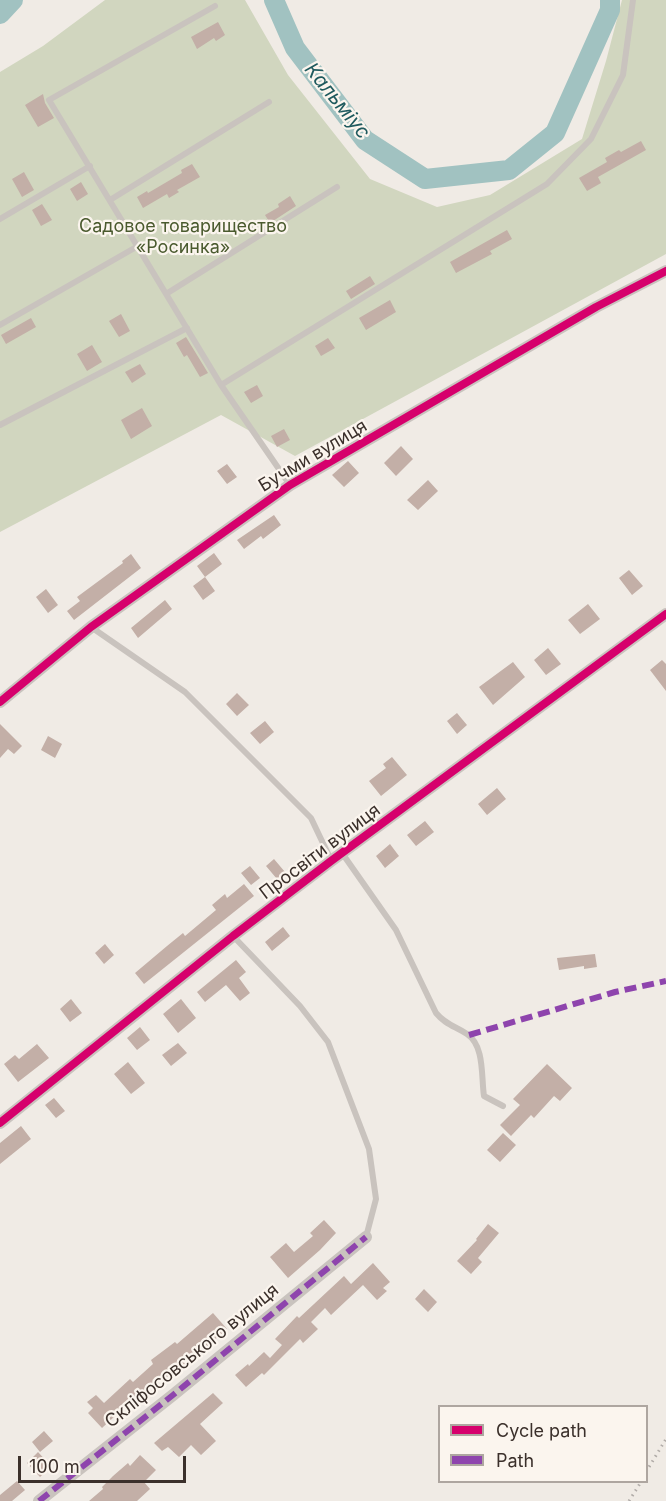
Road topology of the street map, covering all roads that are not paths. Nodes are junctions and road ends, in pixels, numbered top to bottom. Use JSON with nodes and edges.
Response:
{"nodes":[{"id":1,"x":633,"y":0,"type":"edge"},
{"id":2,"x":215,"y":6,"type":"dead end"},
{"id":3,"x":269,"y":102,"type":"dead end"},
{"id":4,"x":90,"y":166,"type":"junction"},
{"id":5,"x":337,"y":187,"type":"dead end"},
{"id":6,"x":110,"y":200,"type":"junction"},
{"id":7,"x":0,"y":219,"type":"edge"},
{"id":8,"x":138,"y":246,"type":"junction"},
{"id":9,"x":666,"y":271,"type":"edge"},
{"id":10,"x":166,"y":294,"type":"junction"},
{"id":11,"x":0,"y":325,"type":"edge"},
{"id":12,"x":187,"y":328,"type":"junction"},
{"id":13,"x":221,"y":385,"type":"junction"},
{"id":14,"x":0,"y":424,"type":"edge"},
{"id":15,"x":290,"y":485,"type":"junction"},
{"id":16,"x":666,"y":614,"type":"edge"},
{"id":17,"x":91,"y":627,"type":"junction"},
{"id":18,"x":1,"y":698,"type":"edge"},
{"id":19,"x":337,"y":857,"type":"junction"},
{"id":20,"x":233,"y":936,"type":"junction"},
{"id":21,"x":503,"y":1106,"type":"dead end"},
{"id":22,"x":0,"y":1123,"type":"edge"},
{"id":23,"x":366,"y":1237,"type":"joint"},
{"id":24,"x":39,"y":1501,"type":"edge"}],
"edges":[{"from":1,"to":13,"type":"lane"},
{"from":2,"to":4,"type":"lane"},
{"from":3,"to":6,"type":"lane"},
{"from":4,"to":6,"type":"lane"},
{"from":4,"to":7,"type":"lane"},
{"from":5,"to":10,"type":"lane"},
{"from":6,"to":8,"type":"lane"},
{"from":8,"to":10,"type":"lane"},
{"from":8,"to":11,"type":"lane"},
{"from":9,"to":15,"type":"street","name":"Бучми вулиця"},
{"from":10,"to":12,"type":"lane"},
{"from":12,"to":13,"type":"lane"},
{"from":12,"to":14,"type":"lane"},
{"from":13,"to":15,"type":"lane"},
{"from":15,"to":17,"type":"street","name":"Бучми вулиця"},
{"from":16,"to":19,"type":"street","name":"Просвіти вулиця"},
{"from":17,"to":18,"type":"street","name":"Бучми вулиця"},
{"from":17,"to":19,"type":"lane"},
{"from":19,"to":20,"type":"street","name":"Просвіти вулиця"},
{"from":19,"to":21,"type":"lane"},
{"from":20,"to":22,"type":"street","name":"Просвіти вулиця"},
{"from":20,"to":23,"type":"lane"},
{"from":23,"to":24,"type":"street","name":"Скліфосовського вулиця"}]}
